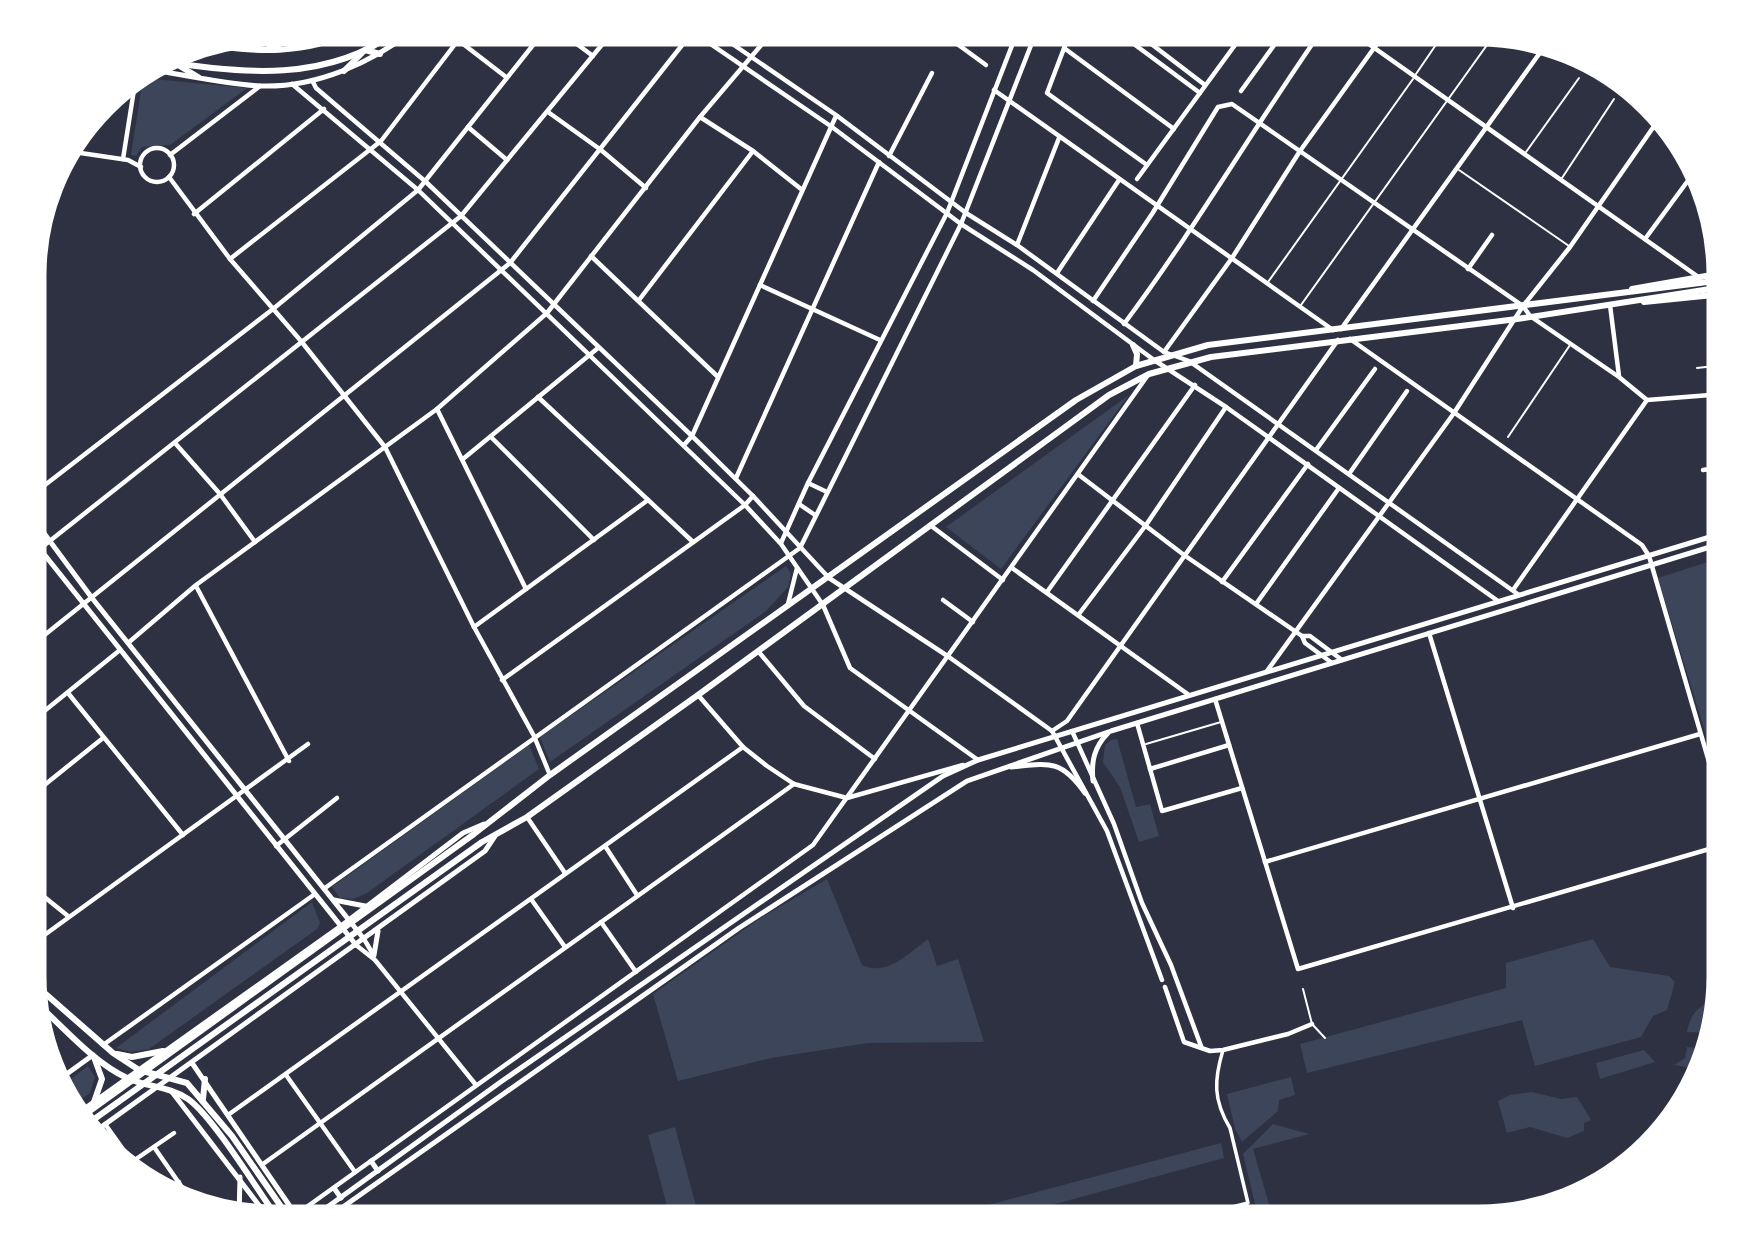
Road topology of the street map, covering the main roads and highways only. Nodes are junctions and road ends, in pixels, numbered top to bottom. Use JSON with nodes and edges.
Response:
{"nodes":[{"id":1,"x":327,"y":42,"type":"edge"},
{"id":2,"x":379,"y":42,"type":"edge"},
{"id":3,"x":232,"y":47,"type":"edge"},
{"id":4,"x":365,"y":51,"type":"junction"},
{"id":5,"x":380,"y":54,"type":"road end"},
{"id":6,"x":176,"y":64,"type":"joint"},
{"id":7,"x":344,"y":71,"type":"road end"},
{"id":8,"x":198,"y":77,"type":"road end"},
{"id":9,"x":1711,"y":274,"type":"edge"},
{"id":10,"x":1711,"y":282,"type":"edge"},
{"id":11,"x":1711,"y":288,"type":"edge"},
{"id":12,"x":1627,"y":290,"type":"junction"},
{"id":13,"x":1664,"y":291,"type":"junction"},
{"id":14,"x":1711,"y":295,"type":"edge"},
{"id":15,"x":1632,"y":302,"type":"junction"},
{"id":16,"x":1133,"y":345,"type":"road end"},
{"id":17,"x":1136,"y":366,"type":"junction"},
{"id":18,"x":42,"y":991,"type":"edge"},
{"id":19,"x":45,"y":1011,"type":"edge"},
{"id":20,"x":163,"y":1051,"type":"road end"},
{"id":21,"x":114,"y":1053,"type":"junction"},
{"id":22,"x":93,"y":1055,"type":"junction"},
{"id":23,"x":205,"y":1079,"type":"road end"},
{"id":24,"x":203,"y":1101,"type":"junction"},
{"id":25,"x":93,"y":1105,"type":"road end"},
{"id":26,"x":87,"y":1113,"type":"edge"},
{"id":27,"x":92,"y":1121,"type":"edge"},
{"id":28,"x":281,"y":1205,"type":"dead end"},
{"id":29,"x":271,"y":1209,"type":"edge"}],
"edges":[{"from":1,"to":3,"type":"main road"},
{"from":2,"to":4,"type":"main road"},
{"from":4,"to":5,"type":"main road"},
{"from":4,"to":6,"type":"main road"},
{"from":4,"to":7,"type":"main road"},
{"from":6,"to":8,"type":"main road"},
{"from":9,"to":12,"type":"main road"},
{"from":10,"to":13,"type":"main road"},
{"from":11,"to":13,"type":"main road"},
{"from":12,"to":13,"type":"main road"},
{"from":12,"to":17,"type":"main road"},
{"from":13,"to":15,"type":"main road"},
{"from":14,"to":15,"type":"main road"},
{"from":15,"to":27,"type":"main road"},
{"from":16,"to":17,"type":"main road"},
{"from":17,"to":26,"type":"main road"},
{"from":18,"to":21,"type":"main road"},
{"from":19,"to":22,"type":"main road"},
{"from":20,"to":21,"type":"main road"},
{"from":21,"to":24,"type":"main road"},
{"from":22,"to":25,"type":"main road"},
{"from":22,"to":29,"type":"main road"},
{"from":23,"to":24,"type":"main road"},
{"from":24,"to":28,"type":"main road"}]}
